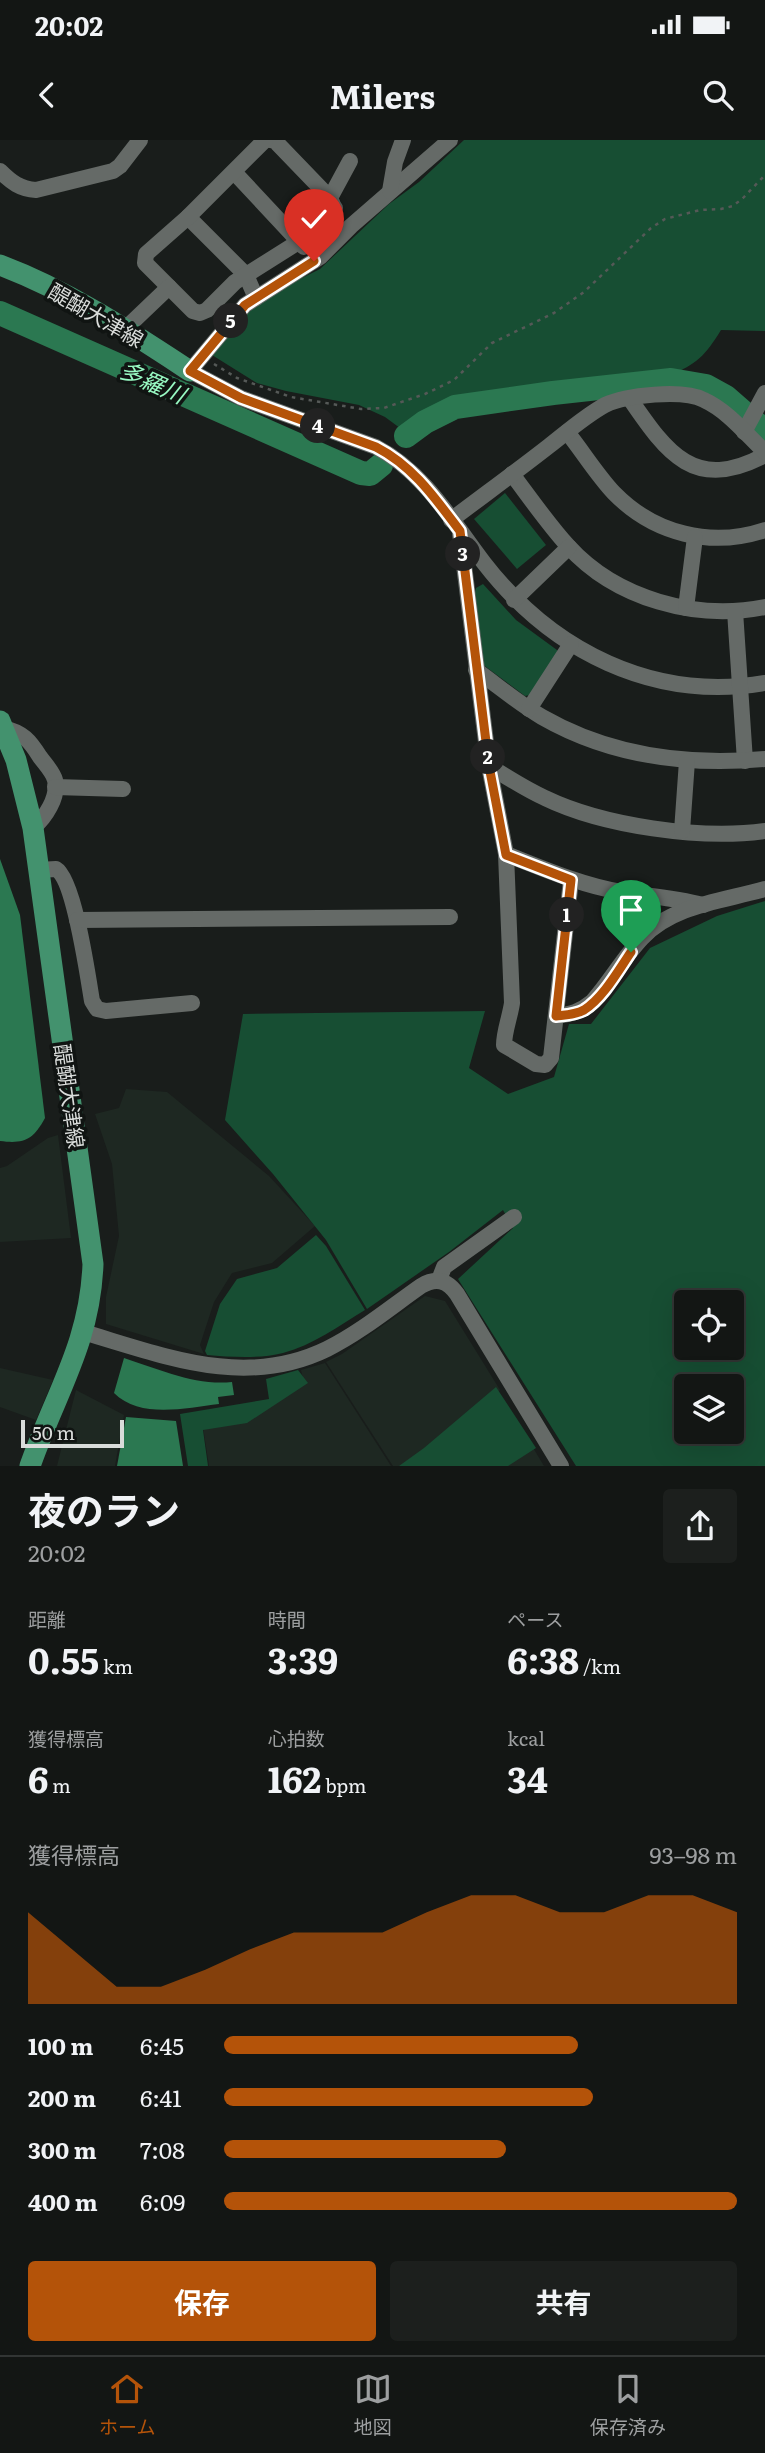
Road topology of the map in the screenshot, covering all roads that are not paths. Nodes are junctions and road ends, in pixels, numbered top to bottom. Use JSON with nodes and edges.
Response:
{"nodes":[{"id":1,"x":141,"y":140,"type":"edge"},
{"id":2,"x":267,"y":140,"type":"edge"},
{"id":3,"x":403,"y":140,"type":"edge"},
{"id":4,"x":450,"y":140,"type":"edge"},
{"id":5,"x":350,"y":161,"type":"dead end"},
{"id":6,"x":0,"y":171,"type":"edge"},
{"id":7,"x":234,"y":172,"type":"junction"},
{"id":8,"x":390,"y":191,"type":"junction"},
{"id":9,"x":332,"y":203,"type":"junction"},
{"id":10,"x":188,"y":217,"type":"junction"},
{"id":11,"x":351,"y":226,"type":"junction"},
{"id":12,"x":300,"y":242,"type":"junction"},
{"id":13,"x":314,"y":261,"type":"junction"},
{"id":14,"x":0,"y":265,"type":"edge"},
{"id":15,"x":246,"y":275,"type":"junction"},
{"id":16,"x":169,"y":287,"type":"junction"},
{"id":17,"x":256,"y":298,"type":"junction"},
{"id":18,"x":200,"y":313,"type":"junction"},
{"id":19,"x":125,"y":329,"type":"junction"},
{"id":20,"x":219,"y":335,"type":"junction"},
{"id":21,"x":196,"y":364,"type":"junction"},
{"id":22,"x":765,"y":393,"type":"edge"},
{"id":23,"x":630,"y":399,"type":"junction"},
{"id":24,"x":567,"y":432,"type":"junction"},
{"id":25,"x":744,"y":432,"type":"junction"},
{"id":26,"x":764,"y":450,"type":"edge"},
{"id":27,"x":512,"y":474,"type":"junction"},
{"id":28,"x":455,"y":525,"type":"junction"},
{"id":29,"x":765,"y":530,"type":"edge"},
{"id":30,"x":695,"y":537,"type":"junction"},
{"id":31,"x":569,"y":547,"type":"junction"},
{"id":32,"x":491,"y":572,"type":"junction"},
{"id":33,"x":514,"y":600,"type":"junction"},
{"id":34,"x":469,"y":601,"type":"junction"},
{"id":35,"x":765,"y":607,"type":"edge"},
{"id":36,"x":686,"y":608,"type":"junction"},
{"id":37,"x":735,"y":611,"type":"junction"},
{"id":38,"x":571,"y":644,"type":"junction"},
{"id":39,"x":476,"y":670,"type":"junction"},
{"id":40,"x":765,"y":683,"type":"edge"},
{"id":41,"x":739,"y":686,"type":"junction"},
{"id":42,"x":529,"y":709,"type":"junction"},
{"id":43,"x":2,"y":724,"type":"edge"},
{"id":44,"x":765,"y":759,"type":"edge"},
{"id":45,"x":687,"y":761,"type":"junction"},
{"id":46,"x":745,"y":761,"type":"junction"},
{"id":47,"x":489,"y":766,"type":"junction"},
{"id":48,"x":55,"y":787,"type":"junction"},
{"id":49,"x":123,"y":789,"type":"dead end"},
{"id":50,"x":33,"y":828,"type":"junction"},
{"id":51,"x":682,"y":831,"type":"junction"},
{"id":52,"x":765,"y":831,"type":"edge"},
{"id":53,"x":506,"y":855,"type":"junction"},
{"id":54,"x":39,"y":870,"type":"junction"},
{"id":55,"x":571,"y":880,"type":"junction"},
{"id":56,"x":765,"y":889,"type":"edge"},
{"id":57,"x":703,"y":905,"type":"junction"},
{"id":58,"x":450,"y":917,"type":"dead end"},
{"id":59,"x":77,"y":920,"type":"junction"},
{"id":60,"x":192,"y":1003,"type":"dead end"},
{"id":61,"x":556,"y":1016,"type":"junction"},
{"id":62,"x":514,"y":1217,"type":"dead end"},
{"id":63,"x":439,"y":1280,"type":"junction"},
{"id":64,"x":83,"y":1332,"type":"junction"},
{"id":65,"x":30,"y":1466,"type":"edge"},
{"id":66,"x":561,"y":1466,"type":"edge"}],
"edges":[{"from":1,"to":6,"type":"street"},
{"from":2,"to":7,"type":"street"},
{"from":2,"to":9,"type":"street"},
{"from":3,"to":8,"type":"street"},
{"from":4,"to":8,"type":"street"},
{"from":5,"to":9,"type":"street"},
{"from":7,"to":10,"type":"street"},
{"from":7,"to":12,"type":"street"},
{"from":8,"to":11,"type":"street"},
{"from":9,"to":11,"type":"street"},
{"from":9,"to":12,"type":"street"},
{"from":10,"to":15,"type":"street"},
{"from":10,"to":16,"type":"street"},
{"from":11,"to":13,"type":"street"},
{"from":12,"to":13,"type":"street"},
{"from":12,"to":15,"type":"street"},
{"from":13,"to":17,"type":"street"},
{"from":14,"to":19,"type":"main road","name":"醍醐大津線"},
{"from":15,"to":17,"type":"street"},
{"from":15,"to":18,"type":"street"},
{"from":16,"to":18,"type":"street"},
{"from":16,"to":19,"type":"street"},
{"from":17,"to":20,"type":"street"},
{"from":18,"to":20,"type":"street"},
{"from":19,"to":21,"type":"main road","name":"醍醐大津線"},
{"from":20,"to":21,"type":"street"},
{"from":21,"to":28,"type":"street"},
{"from":22,"to":25,"type":"street"},
{"from":23,"to":24,"type":"street"},
{"from":23,"to":25,"type":"street"},
{"from":23,"to":26,"type":"street"},
{"from":24,"to":27,"type":"street"},
{"from":24,"to":30,"type":"street"},
{"from":25,"to":26,"type":"street"},
{"from":27,"to":28,"type":"street"},
{"from":27,"to":31,"type":"street"},
{"from":28,"to":32,"type":"street"},
{"from":28,"to":34,"type":"street"},
{"from":29,"to":30,"type":"street"},
{"from":30,"to":36,"type":"street"},
{"from":31,"to":33,"type":"street"},
{"from":31,"to":36,"type":"street"},
{"from":32,"to":33,"type":"street"},
{"from":32,"to":34,"type":"street"},
{"from":33,"to":38,"type":"street"},
{"from":34,"to":39,"type":"street"},
{"from":35,"to":37,"type":"street"},
{"from":36,"to":37,"type":"street"},
{"from":37,"to":41,"type":"street"},
{"from":38,"to":41,"type":"street"},
{"from":38,"to":42,"type":"street"},
{"from":39,"to":42,"type":"street"},
{"from":39,"to":47,"type":"street"},
{"from":40,"to":41,"type":"street"},
{"from":41,"to":46,"type":"street"},
{"from":42,"to":45,"type":"street"},
{"from":43,"to":48,"type":"street"},
{"from":43,"to":50,"type":"main road","name":"醍醐大津線"},
{"from":44,"to":46,"type":"street"},
{"from":45,"to":46,"type":"street"},
{"from":45,"to":51,"type":"street"},
{"from":47,"to":51,"type":"street"},
{"from":47,"to":53,"type":"street"},
{"from":48,"to":49,"type":"street"},
{"from":48,"to":50,"type":"street"},
{"from":50,"to":54,"type":"main road","name":"醍醐大津線"},
{"from":51,"to":52,"type":"street"},
{"from":53,"to":55,"type":"street"},
{"from":53,"to":61,"type":"street"},
{"from":54,"to":59,"type":"street"},
{"from":54,"to":64,"type":"main road","name":"醍醐大津線"},
{"from":55,"to":57,"type":"street"},
{"from":55,"to":61,"type":"street"},
{"from":56,"to":57,"type":"street"},
{"from":57,"to":61,"type":"street"},
{"from":58,"to":59,"type":"street"},
{"from":59,"to":60,"type":"street"},
{"from":62,"to":63,"type":"street"},
{"from":63,"to":64,"type":"street"},
{"from":63,"to":66,"type":"street"},
{"from":64,"to":65,"type":"main road","name":"醍醐大津線"}]}
